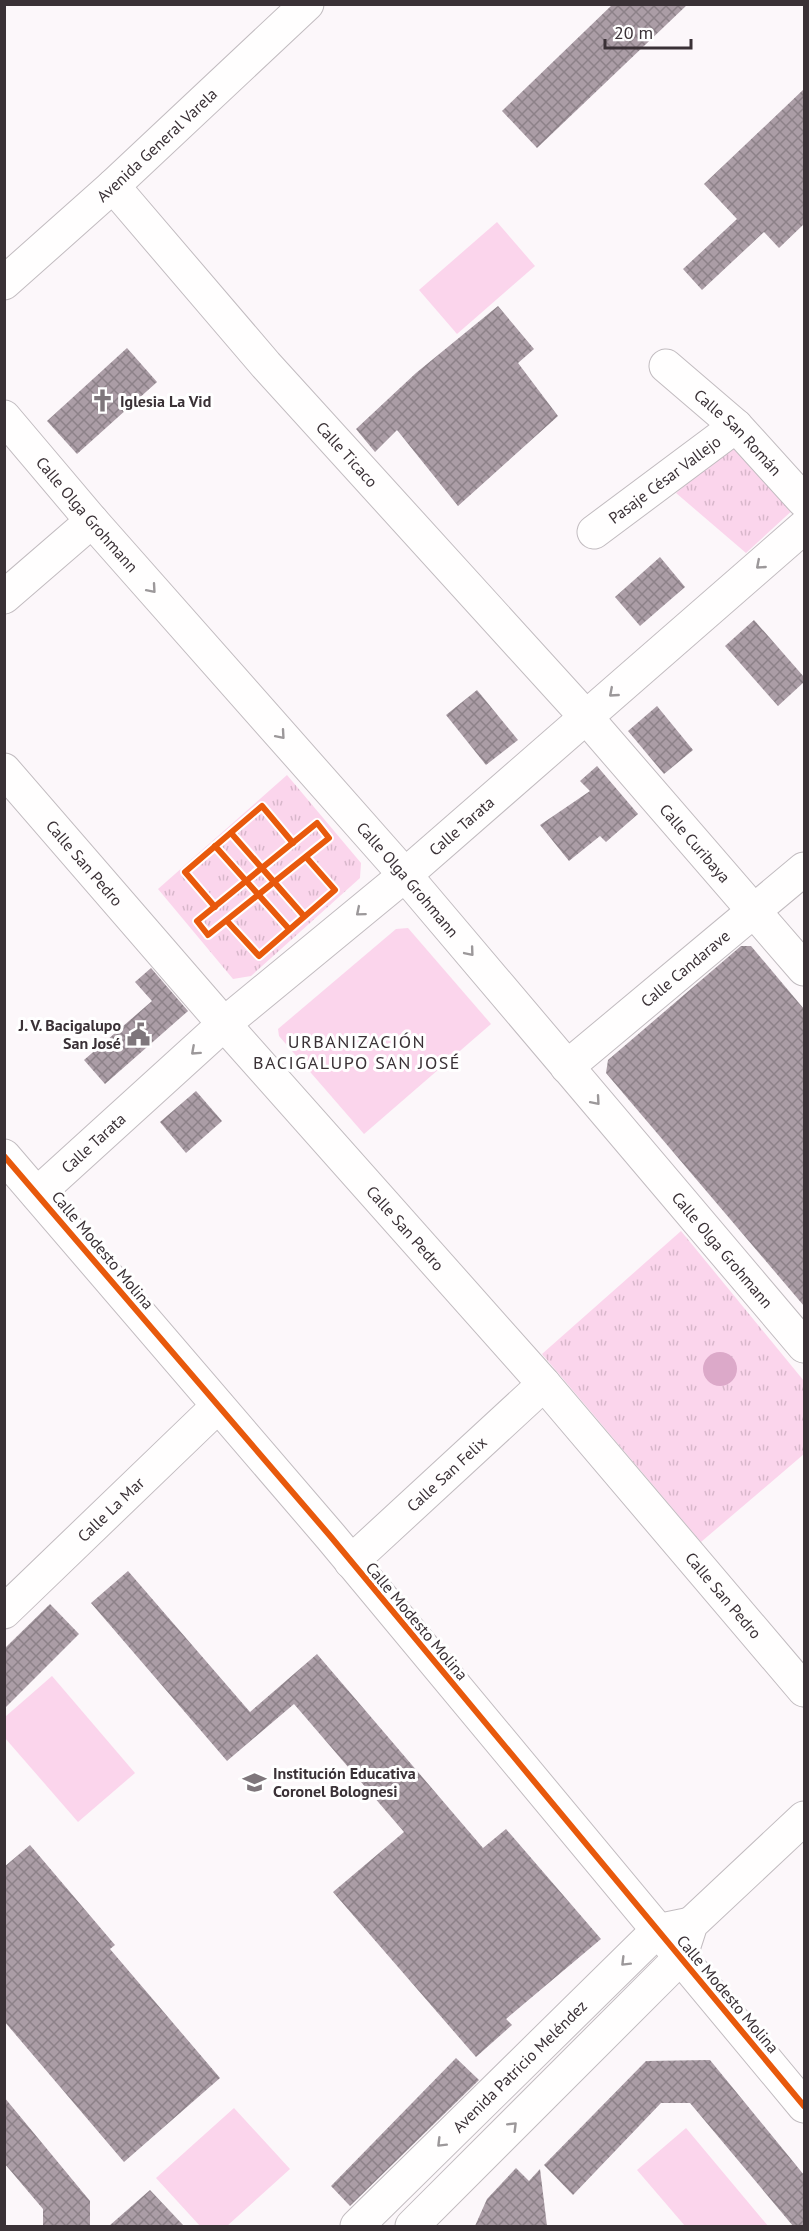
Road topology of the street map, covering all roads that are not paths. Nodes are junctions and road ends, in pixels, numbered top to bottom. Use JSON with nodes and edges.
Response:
{"nodes":[{"id":1,"x":307,"y":4,"type":"edge"},
{"id":2,"x":112,"y":186,"type":"junction"},
{"id":3,"x":4,"y":283,"type":"edge"},
{"id":4,"x":666,"y":366,"type":"dead end"},
{"id":5,"x":4,"y":417,"type":"edge"},
{"id":6,"x":736,"y":426,"type":"junction"},
{"id":7,"x":804,"y":501,"type":"edge"},
{"id":8,"x":92,"y":521,"type":"junction"},
{"id":9,"x":804,"y":527,"type":"edge"},
{"id":10,"x":594,"y":532,"type":"dead end"},
{"id":11,"x":4,"y":597,"type":"edge"},
{"id":12,"x":586,"y":717,"type":"junction"},
{"id":13,"x":4,"y":770,"type":"edge"},
{"id":14,"x":804,"y":869,"type":"edge"},
{"id":15,"x":405,"y":875,"type":"junction"},
{"id":16,"x":755,"y":911,"type":"junction"},
{"id":17,"x":804,"y":969,"type":"edge"},
{"id":18,"x":224,"y":1024,"type":"junction"},
{"id":19,"x":567,"y":1066,"type":"junction"},
{"id":20,"x":4,"y":1156,"type":"edge"},
{"id":21,"x":37,"y":1194,"type":"junction"},
{"id":22,"x":804,"y":1346,"type":"edge"},
{"id":23,"x":544,"y":1384,"type":"junction"},
{"id":24,"x":218,"y":1406,"type":"junction"},
{"id":25,"x":351,"y":1562,"type":"junction"},
{"id":26,"x":4,"y":1612,"type":"edge"},
{"id":27,"x":804,"y":1689,"type":"edge"},
{"id":28,"x":804,"y":1818,"type":"edge"},
{"id":29,"x":691,"y":1924,"type":"junction"},
{"id":30,"x":657,"y":1931,"type":"junction"},
{"id":31,"x":680,"y":1958,"type":"junction"},
{"id":32,"x":804,"y":2106,"type":"edge"},
{"id":33,"x":387,"y":2197,"type":"junction"},
{"id":34,"x":357,"y":2226,"type":"edge"},
{"id":35,"x":413,"y":2226,"type":"edge"}],
"edges":[{"from":1,"to":2,"type":"street","name":"Avenida General Varela"},
{"from":2,"to":3,"type":"street","name":"Avenida General Varela"},
{"from":2,"to":12,"type":"street","name":"Calle Ticaco"},
{"from":4,"to":6,"type":"street","name":"Calle San Román"},
{"from":5,"to":8,"type":"street","name":"Calle Olga Grohmann"},
{"from":6,"to":7,"type":"street","name":"Calle San Román"},
{"from":6,"to":10,"type":"street","name":"Pasaje César Vallejo"},
{"from":8,"to":11,"type":"street"},
{"from":8,"to":15,"type":"street","name":"Calle Olga Grohmann","one_way":true},
{"from":9,"to":12,"type":"street","name":"Calle Tarata","one_way":true},
{"from":12,"to":15,"type":"street","name":"Calle Tarata"},
{"from":12,"to":16,"type":"street","name":"Calle Curibaya"},
{"from":13,"to":18,"type":"street","name":"Calle San Pedro"},
{"from":14,"to":16,"type":"street","name":"Calle Candarave"},
{"from":15,"to":18,"type":"street","name":"Calle Tarata","one_way":true},
{"from":15,"to":19,"type":"street","name":"Calle Olga Grohmann","one_way":true},
{"from":16,"to":17,"type":"street","name":"Calle Curibaya"},
{"from":16,"to":19,"type":"street","name":"Calle Candarave"},
{"from":18,"to":21,"type":"street","name":"Calle Tarata","one_way":true},
{"from":18,"to":23,"type":"street","name":"Calle San Pedro"},
{"from":19,"to":22,"type":"street","name":"Calle Olga Grohmann","one_way":true},
{"from":20,"to":21,"type":"street","name":"Calle Modesto Molina"},
{"from":21,"to":24,"type":"street","name":"Calle Modesto Molina"},
{"from":23,"to":25,"type":"street","name":"Calle San Felix"},
{"from":23,"to":27,"type":"street","name":"Calle San Pedro"},
{"from":24,"to":25,"type":"street","name":"Calle Modesto Molina"},
{"from":24,"to":26,"type":"street","name":"Calle La Mar"},
{"from":25,"to":30,"type":"street","name":"Calle Modesto Molina"},
{"from":28,"to":29,"type":"street"},
{"from":29,"to":30,"type":"street"},
{"from":29,"to":31,"type":"street"},
{"from":30,"to":31,"type":"street","name":"Calle Modesto Molina"},
{"from":30,"to":33,"type":"street","name":"Avenida Patricio Meléndez","one_way":true},
{"from":31,"to":32,"type":"street","name":"Calle Modesto Molina"},
{"from":35,"to":31,"type":"street","one_way":true},
{"from":33,"to":34,"type":"street","name":"Avenida Patricio Meléndez"},
{"from":33,"to":35,"type":"street"}]}
